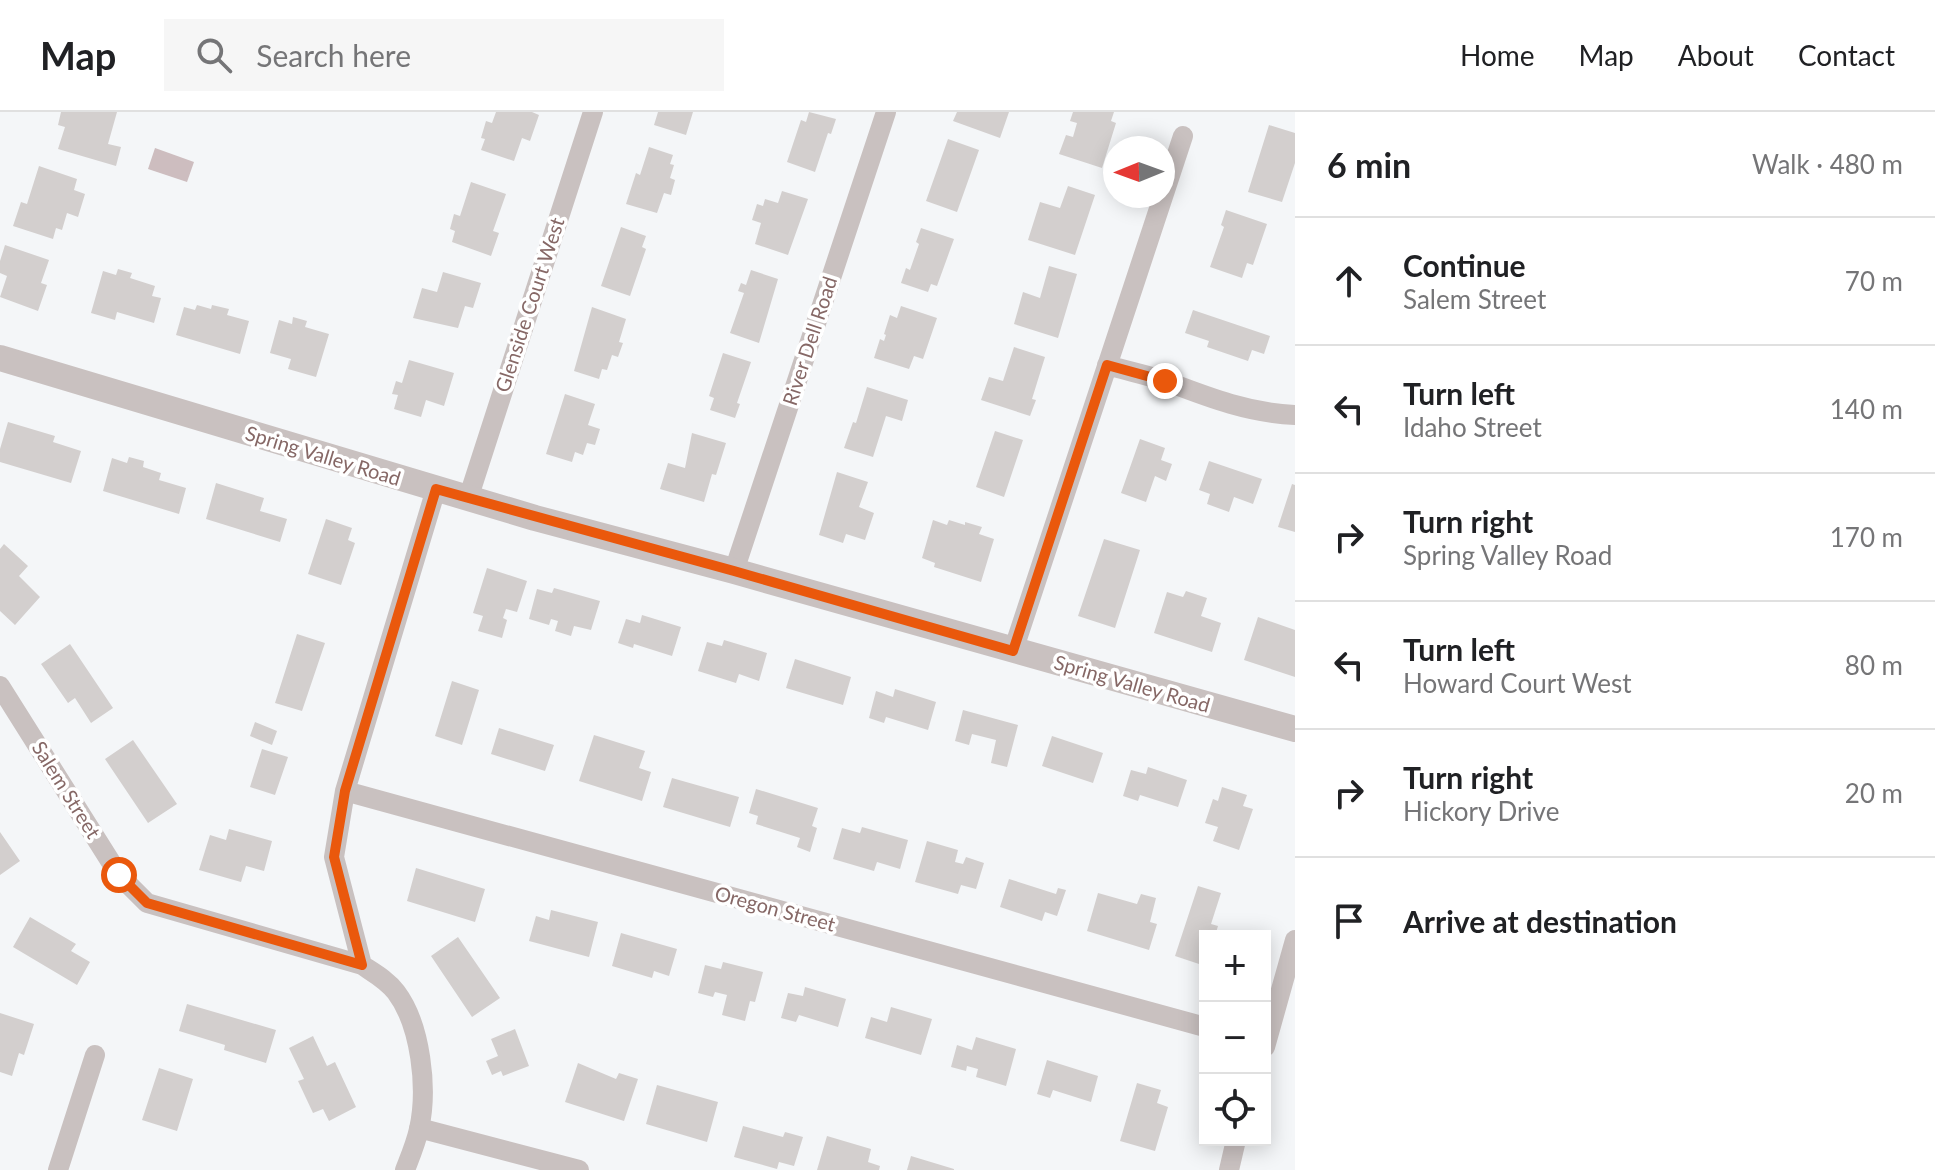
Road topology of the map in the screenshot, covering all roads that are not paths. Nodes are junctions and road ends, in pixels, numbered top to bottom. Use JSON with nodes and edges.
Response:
{"nodes":[{"id":1,"x":593,"y":112,"type":"edge"},
{"id":2,"x":886,"y":112,"type":"edge"},
{"id":3,"x":1183,"y":136,"type":"dead end"},
{"id":4,"x":0,"y":358,"type":"edge"},
{"id":5,"x":1107,"y":365,"type":"junction"},
{"id":6,"x":1295,"y":415,"type":"edge"},
{"id":7,"x":436,"y":489,"type":"junction"},
{"id":8,"x":468,"y":499,"type":"junction"},
{"id":9,"x":734,"y":571,"type":"junction"},
{"id":10,"x":1013,"y":651,"type":"junction"},
{"id":11,"x":0,"y":686,"type":"edge"},
{"id":12,"x":1295,"y":729,"type":"edge"},
{"id":13,"x":345,"y":791,"type":"junction"},
{"id":14,"x":1295,"y":940,"type":"edge"},
{"id":15,"x":362,"y":965,"type":"junction"},
{"id":16,"x":1271,"y":1024,"type":"edge"},
{"id":17,"x":1199,"y":1025,"type":"edge"},
{"id":18,"x":95,"y":1055,"type":"dead end"},
{"id":19,"x":419,"y":1128,"type":"junction"},
{"id":20,"x":1235,"y":1146,"type":"edge"},
{"id":21,"x":58,"y":1170,"type":"edge"},
{"id":22,"x":405,"y":1170,"type":"edge"},
{"id":23,"x":579,"y":1170,"type":"edge"},
{"id":24,"x":1229,"y":1170,"type":"edge"}],
"edges":[{"from":1,"to":8,"type":"street","name":"Glenside Court West"},
{"from":2,"to":9,"type":"street","name":"River Dell Road"},
{"from":3,"to":5,"type":"street"},
{"from":4,"to":7,"type":"street","name":"Spring Valley Road"},
{"from":5,"to":6,"type":"street"},
{"from":5,"to":10,"type":"street"},
{"from":7,"to":8,"type":"street","name":"Spring Valley Road"},
{"from":7,"to":13,"type":"street"},
{"from":8,"to":9,"type":"street","name":"Spring Valley Road"},
{"from":9,"to":10,"type":"street","name":"Spring Valley Road"},
{"from":10,"to":12,"type":"street","name":"Spring Valley Road"},
{"from":11,"to":15,"type":"street","name":"Salem Street"},
{"from":13,"to":15,"type":"street"},
{"from":13,"to":17,"type":"street","name":"Oregon Street"},
{"from":14,"to":16,"type":"street"},
{"from":15,"to":19,"type":"street"},
{"from":18,"to":21,"type":"street"},
{"from":19,"to":22,"type":"street"},
{"from":19,"to":23,"type":"street"},
{"from":20,"to":24,"type":"street"}]}
